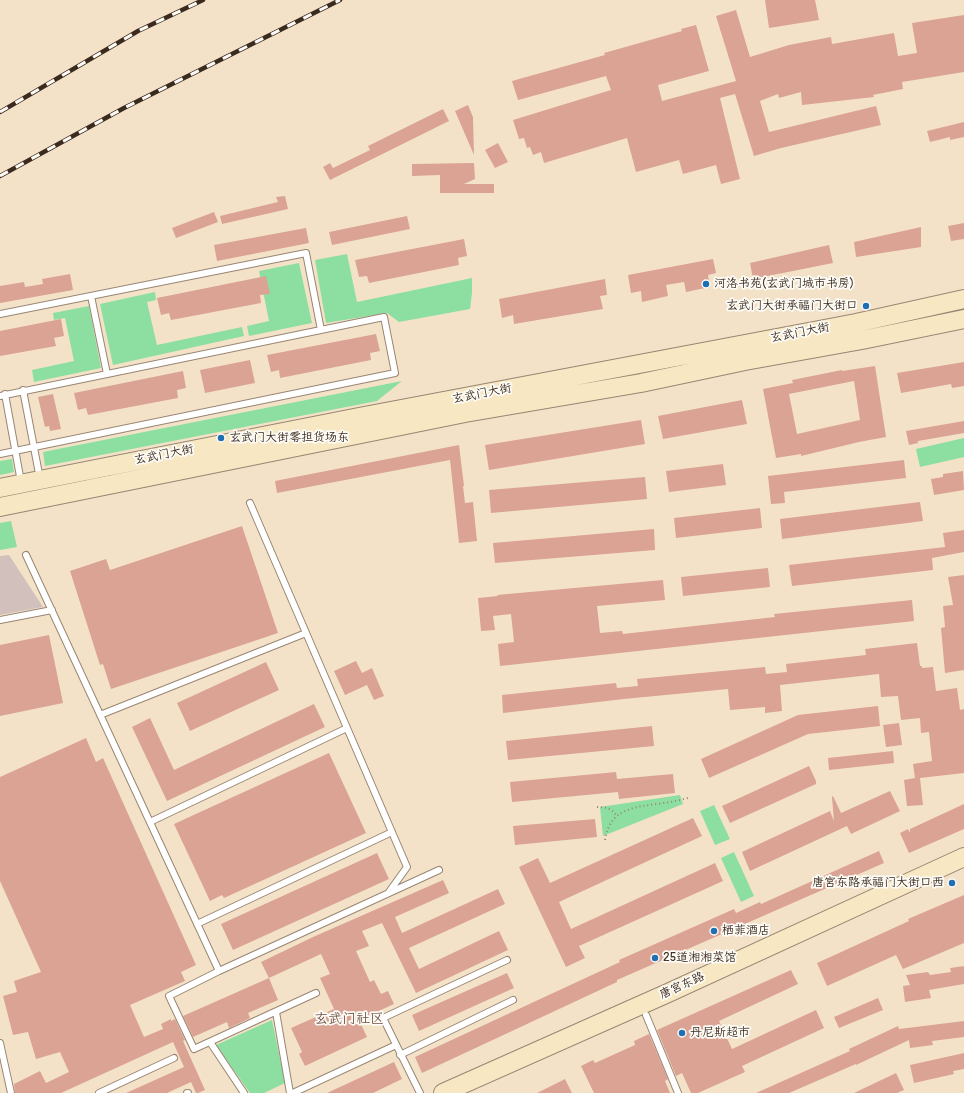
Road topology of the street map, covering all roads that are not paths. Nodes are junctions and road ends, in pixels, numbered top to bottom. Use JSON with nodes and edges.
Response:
{"nodes":[{"id":1,"x":90,"y":296,"type":"junction"},
{"id":2,"x":964,"y":299,"type":"edge"},
{"id":3,"x":0,"y":314,"type":"edge"},
{"id":4,"x":964,"y":319,"type":"edge"},
{"id":5,"x":321,"y":330,"type":"junction"},
{"id":6,"x":107,"y":374,"type":"junction"},
{"id":7,"x":23,"y":391,"type":"junction"},
{"id":8,"x":3,"y":395,"type":"edge"},
{"id":9,"x":34,"y":448,"type":"junction"},
{"id":10,"x":15,"y":451,"type":"junction"},
{"id":11,"x":0,"y":454,"type":"edge"},
{"id":12,"x":0,"y":488,"type":"edge"},
{"id":13,"x":42,"y":489,"type":"junction"},
{"id":14,"x":23,"y":493,"type":"junction"},
{"id":15,"x":250,"y":503,"type":"dead end"},
{"id":16,"x":0,"y":507,"type":"edge"},
{"id":17,"x":26,"y":555,"type":"dead end"},
{"id":18,"x":52,"y":610,"type":"junction"},
{"id":19,"x":0,"y":620,"type":"edge"},
{"id":20,"x":306,"y":633,"type":"junction"},
{"id":21,"x":100,"y":715,"type":"junction"},
{"id":22,"x":347,"y":728,"type":"junction"},
{"id":23,"x":150,"y":822,"type":"junction"},
{"id":24,"x":392,"y":832,"type":"junction"},
{"id":25,"x":964,"y":857,"type":"edge"},
{"id":26,"x":439,"y":870,"type":"dead end"},
{"id":27,"x":964,"y":870,"type":"edge"},
{"id":28,"x":388,"y":893,"type":"junction"},
{"id":29,"x":197,"y":924,"type":"junction"},
{"id":30,"x":507,"y":960,"type":"dead end"},
{"id":31,"x":219,"y":971,"type":"junction"},
{"id":32,"x":316,"y":993,"type":"dead end"},
{"id":33,"x":513,"y":1000,"type":"dead end"},
{"id":34,"x":276,"y":1012,"type":"junction"},
{"id":35,"x":646,"y":1015,"type":"junction"},
{"id":36,"x":210,"y":1042,"type":"junction"},
{"id":37,"x":0,"y":1043,"type":"edge"},
{"id":38,"x":396,"y":1045,"type":"junction"},
{"id":39,"x":400,"y":1054,"type":"junction"},
{"id":40,"x":174,"y":1058,"type":"dead end"},
{"id":41,"x":11,"y":1093,"type":"edge"},
{"id":42,"x":99,"y":1093,"type":"edge"},
{"id":43,"x":244,"y":1093,"type":"edge"},
{"id":44,"x":292,"y":1093,"type":"edge"},
{"id":45,"x":420,"y":1093,"type":"edge"},
{"id":46,"x":443,"y":1093,"type":"edge"},
{"id":47,"x":472,"y":1093,"type":"edge"},
{"id":48,"x":678,"y":1093,"type":"edge"}],
"edges":[{"from":1,"to":3,"type":"lane"},
{"from":1,"to":5,"type":"lane"},
{"from":1,"to":6,"type":"lane"},
{"from":2,"to":13,"type":"main road","name":"玄武门大街"},
{"from":4,"to":13,"type":"main road","name":"玄武门大街"},
{"from":5,"to":6,"type":"lane"},
{"from":5,"to":9,"type":"lane"},
{"from":6,"to":7,"type":"lane"},
{"from":7,"to":8,"type":"lane"},
{"from":7,"to":9,"type":"lane"},
{"from":8,"to":10,"type":"lane"},
{"from":9,"to":10,"type":"lane"},
{"from":9,"to":13,"type":"lane"},
{"from":10,"to":11,"type":"lane"},
{"from":10,"to":14,"type":"lane"},
{"from":12,"to":14,"type":"main road","name":"玄武门大街"},
{"from":13,"to":14,"type":"main road","name":"玄武门大街"},
{"from":14,"to":16,"type":"main road","name":"玄武门大街"},
{"from":15,"to":20,"type":"lane"},
{"from":17,"to":18,"type":"lane"},
{"from":18,"to":19,"type":"lane"},
{"from":18,"to":21,"type":"lane"},
{"from":20,"to":21,"type":"lane"},
{"from":20,"to":22,"type":"lane"},
{"from":21,"to":23,"type":"lane"},
{"from":22,"to":23,"type":"lane"},
{"from":22,"to":24,"type":"lane"},
{"from":23,"to":29,"type":"lane"},
{"from":24,"to":28,"type":"lane"},
{"from":24,"to":29,"type":"lane"},
{"from":25,"to":46,"type":"main road","name":"唐宫东路"},
{"from":26,"to":28,"type":"lane"},
{"from":27,"to":35,"type":"main road","name":"唐宫东路"},
{"from":28,"to":31,"type":"lane"},
{"from":29,"to":31,"type":"lane"},
{"from":30,"to":38,"type":"lane"},
{"from":31,"to":36,"type":"lane"},
{"from":32,"to":34,"type":"lane"},
{"from":33,"to":39,"type":"lane"},
{"from":34,"to":36,"type":"lane"},
{"from":34,"to":44,"type":"lane"},
{"from":35,"to":47,"type":"main road","name":"唐宫东路"},
{"from":35,"to":48,"type":"lane"},
{"from":36,"to":43,"type":"lane"},
{"from":37,"to":41,"type":"lane"},
{"from":38,"to":39,"type":"lane"},
{"from":38,"to":44,"type":"lane"},
{"from":39,"to":45,"type":"lane"},
{"from":40,"to":42,"type":"lane"}]}
